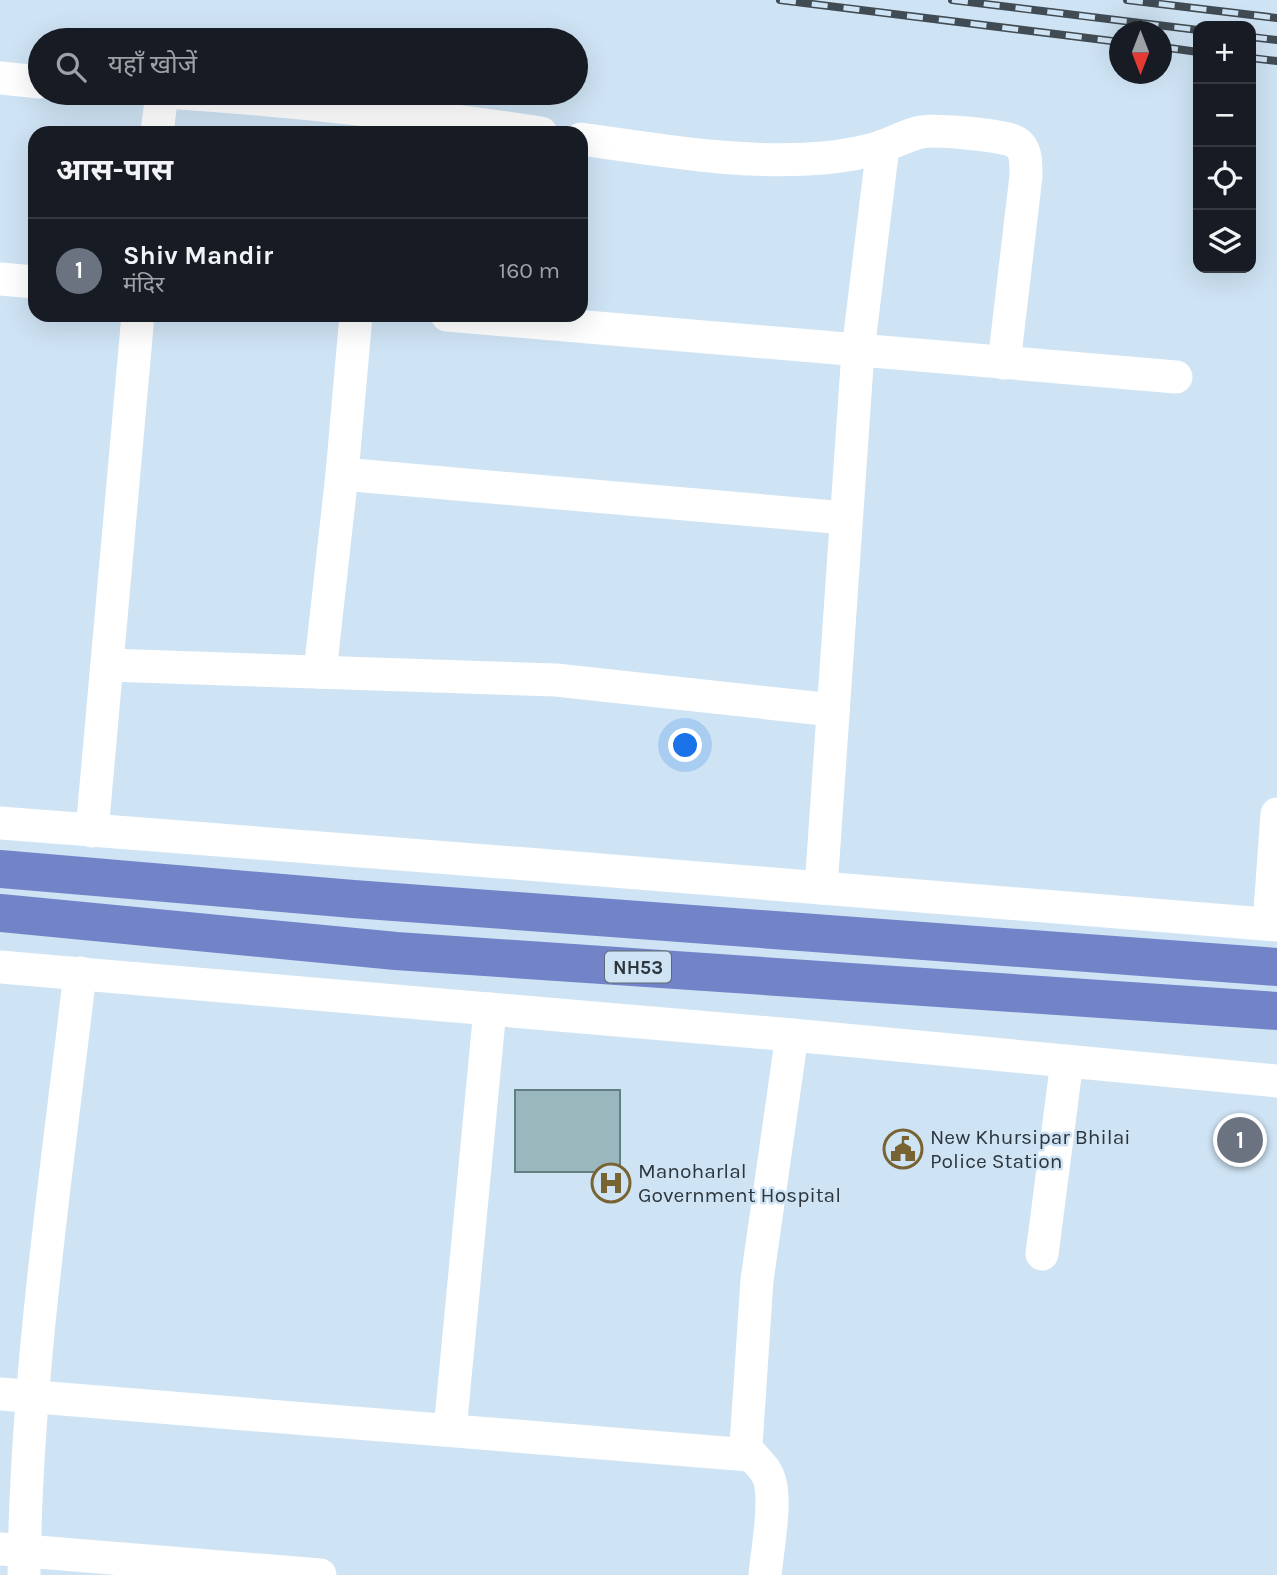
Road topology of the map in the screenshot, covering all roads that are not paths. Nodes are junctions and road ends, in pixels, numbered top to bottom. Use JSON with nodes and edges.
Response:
{"nodes":[{"id":1,"x":0,"y":78,"type":"edge"},
{"id":2,"x":28,"y":81,"type":"edge"},
{"id":3,"x":161,"y":105,"type":"edge"},
{"id":4,"x":283,"y":105,"type":"edge"},
{"id":5,"x":375,"y":122,"type":"edge"},
{"id":6,"x":159,"y":126,"type":"edge"},
{"id":7,"x":495,"y":126,"type":"edge"},
{"id":8,"x":588,"y":140,"type":"edge"},
{"id":9,"x":883,"y":146,"type":"junction"},
{"id":10,"x":0,"y":279,"type":"edge"},
{"id":11,"x":28,"y":281,"type":"edge"},
{"id":12,"x":137,"y":322,"type":"edge"},
{"id":13,"x":355,"y":322,"type":"edge"},
{"id":14,"x":527,"y":322,"type":"edge"},
{"id":15,"x":858,"y":351,"type":"junction"},
{"id":16,"x":1004,"y":363,"type":"junction"},
{"id":17,"x":1176,"y":377,"type":"dead end"},
{"id":18,"x":342,"y":474,"type":"junction"},
{"id":19,"x":845,"y":518,"type":"junction"},
{"id":20,"x":107,"y":665,"type":"junction"},
{"id":21,"x":320,"y":671,"type":"junction"},
{"id":22,"x":833,"y":710,"type":"junction"},
{"id":23,"x":1277,"y":814,"type":"edge"},
{"id":24,"x":0,"y":823,"type":"edge"},
{"id":25,"x":92,"y":831,"type":"junction"},
{"id":26,"x":0,"y":869,"type":"edge"},
{"id":27,"x":821,"y":888,"type":"junction"},
{"id":28,"x":1274,"y":891,"type":"edge"},
{"id":29,"x":0,"y":914,"type":"edge"},
{"id":30,"x":1273,"y":925,"type":"edge"},
{"id":31,"x":0,"y":967,"type":"edge"},
{"id":32,"x":1277,"y":967,"type":"edge"},
{"id":33,"x":80,"y":972,"type":"junction"},
{"id":34,"x":490,"y":1009,"type":"junction"},
{"id":35,"x":1277,"y":1012,"type":"edge"},
{"id":36,"x":792,"y":1035,"type":"junction"},
{"id":37,"x":1067,"y":1061,"type":"junction"},
{"id":38,"x":1277,"y":1081,"type":"edge"},
{"id":39,"x":1042,"y":1254,"type":"dead end"},
{"id":40,"x":0,"y":1394,"type":"edge"},
{"id":41,"x":33,"y":1397,"type":"junction"},
{"id":42,"x":450,"y":1430,"type":"junction"},
{"id":43,"x":749,"y":1455,"type":"junction"},
{"id":44,"x":16,"y":1558,"type":"edge"},
{"id":45,"x":320,"y":1575,"type":"edge"},
{"id":46,"x":765,"y":1575,"type":"edge"}],
"edges":[{"from":1,"to":2,"type":"street"},
{"from":3,"to":6,"type":"street"},
{"from":4,"to":5,"type":"street"},
{"from":5,"to":7,"type":"street"},
{"from":8,"to":9,"type":"street"},
{"from":9,"to":15,"type":"street"},
{"from":9,"to":16,"type":"street"},
{"from":10,"to":11,"type":"street"},
{"from":12,"to":20,"type":"street"},
{"from":13,"to":18,"type":"street"},
{"from":14,"to":15,"type":"street"},
{"from":15,"to":16,"type":"street"},
{"from":15,"to":19,"type":"street"},
{"from":16,"to":17,"type":"street"},
{"from":18,"to":19,"type":"street"},
{"from":18,"to":21,"type":"street"},
{"from":19,"to":22,"type":"street"},
{"from":20,"to":21,"type":"street"},
{"from":20,"to":25,"type":"street"},
{"from":21,"to":22,"type":"street"},
{"from":22,"to":27,"type":"street"},
{"from":23,"to":28,"type":"street"},
{"from":24,"to":25,"type":"street"},
{"from":25,"to":27,"type":"street"},
{"from":26,"to":32,"type":"highway","number":"NH53"},
{"from":27,"to":30,"type":"street"},
{"from":28,"to":30,"type":"street"},
{"from":29,"to":35,"type":"highway","number":"NH53"},
{"from":31,"to":33,"type":"street"},
{"from":33,"to":34,"type":"street"},
{"from":33,"to":41,"type":"street"},
{"from":34,"to":36,"type":"street"},
{"from":34,"to":42,"type":"street"},
{"from":36,"to":37,"type":"street"},
{"from":36,"to":43,"type":"street"},
{"from":37,"to":38,"type":"street"},
{"from":37,"to":39,"type":"street"},
{"from":40,"to":41,"type":"street"},
{"from":41,"to":42,"type":"street"},
{"from":41,"to":44,"type":"street"},
{"from":42,"to":43,"type":"street"},
{"from":43,"to":46,"type":"street"},
{"from":44,"to":45,"type":"street"}]}
